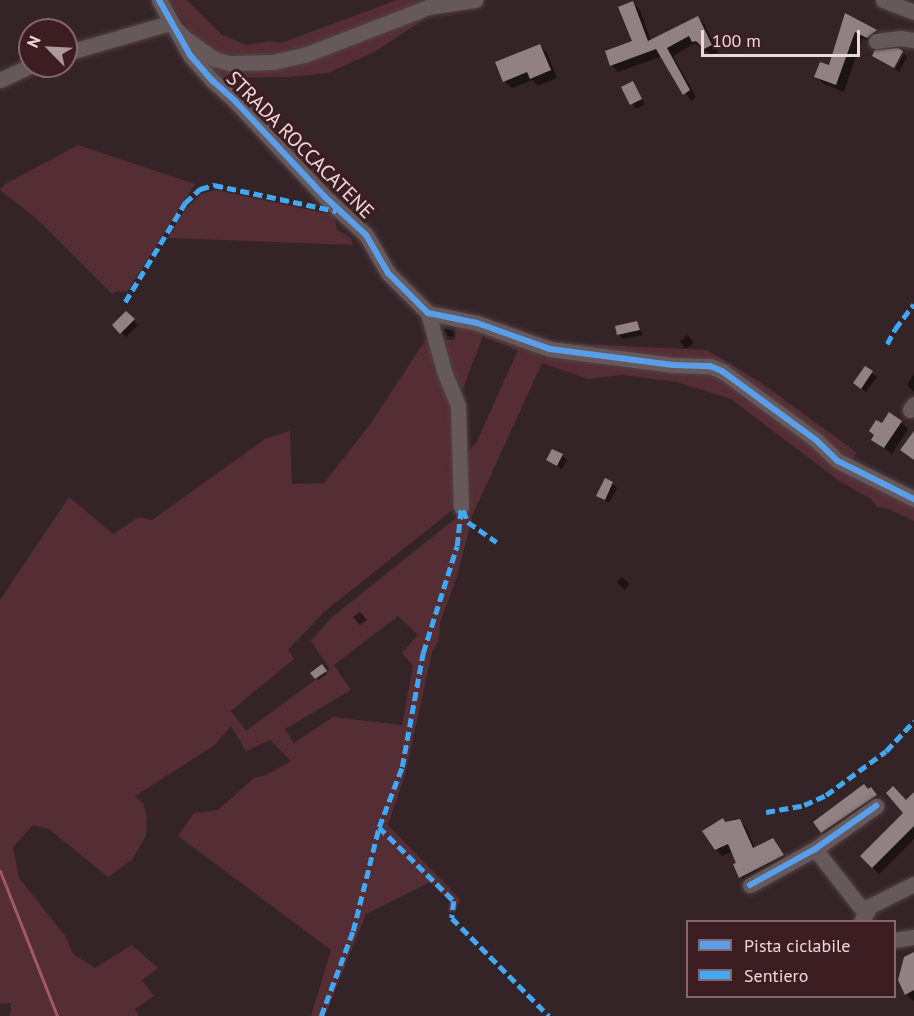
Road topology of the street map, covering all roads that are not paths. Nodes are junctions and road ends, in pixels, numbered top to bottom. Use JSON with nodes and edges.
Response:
{"nodes":[{"id":1,"x":159,"y":0,"type":"edge"},
{"id":2,"x":475,"y":0,"type":"edge"},
{"id":3,"x":883,"y":0,"type":"edge"},
{"id":4,"x":914,"y":12,"type":"edge"},
{"id":5,"x":170,"y":23,"type":"junction"},
{"id":6,"x":914,"y":40,"type":"edge"},
{"id":7,"x":876,"y":41,"type":"dead end"},
{"id":8,"x":78,"y":50,"type":"edge"},
{"id":9,"x":18,"y":72,"type":"edge"},
{"id":10,"x":0,"y":80,"type":"edge"},
{"id":11,"x":428,"y":313,"type":"junction"},
{"id":12,"x":914,"y":499,"type":"edge"},
{"id":13,"x":461,"y":507,"type":"dead end"},
{"id":14,"x":876,"y":806,"type":"dead end"},
{"id":15,"x":815,"y":849,"type":"junction"},
{"id":16,"x":914,"y":884,"type":"edge"},
{"id":17,"x":750,"y":885,"type":"dead end"},
{"id":18,"x":863,"y":917,"type":"edge"},
{"id":19,"x":914,"y":937,"type":"edge"},
{"id":20,"x":896,"y":940,"type":"edge"}],
"edges":[{"from":1,"to":5,"type":"street","name":"STRADA ROCCACATENE"},
{"from":2,"to":5,"type":"street"},
{"from":3,"to":4,"type":"street"},
{"from":5,"to":8,"type":"street"},
{"from":5,"to":11,"type":"street","name":"STRADA ROCCACATENE"},
{"from":6,"to":7,"type":"street"},
{"from":9,"to":10,"type":"street"},
{"from":11,"to":12,"type":"street"},
{"from":11,"to":13,"type":"street","name":"STRADA ROCCACATENE"},
{"from":14,"to":15,"type":"street"},
{"from":15,"to":17,"type":"street"},
{"from":15,"to":18,"type":"street"},
{"from":16,"to":18,"type":"street"},
{"from":19,"to":20,"type":"street"}]}
